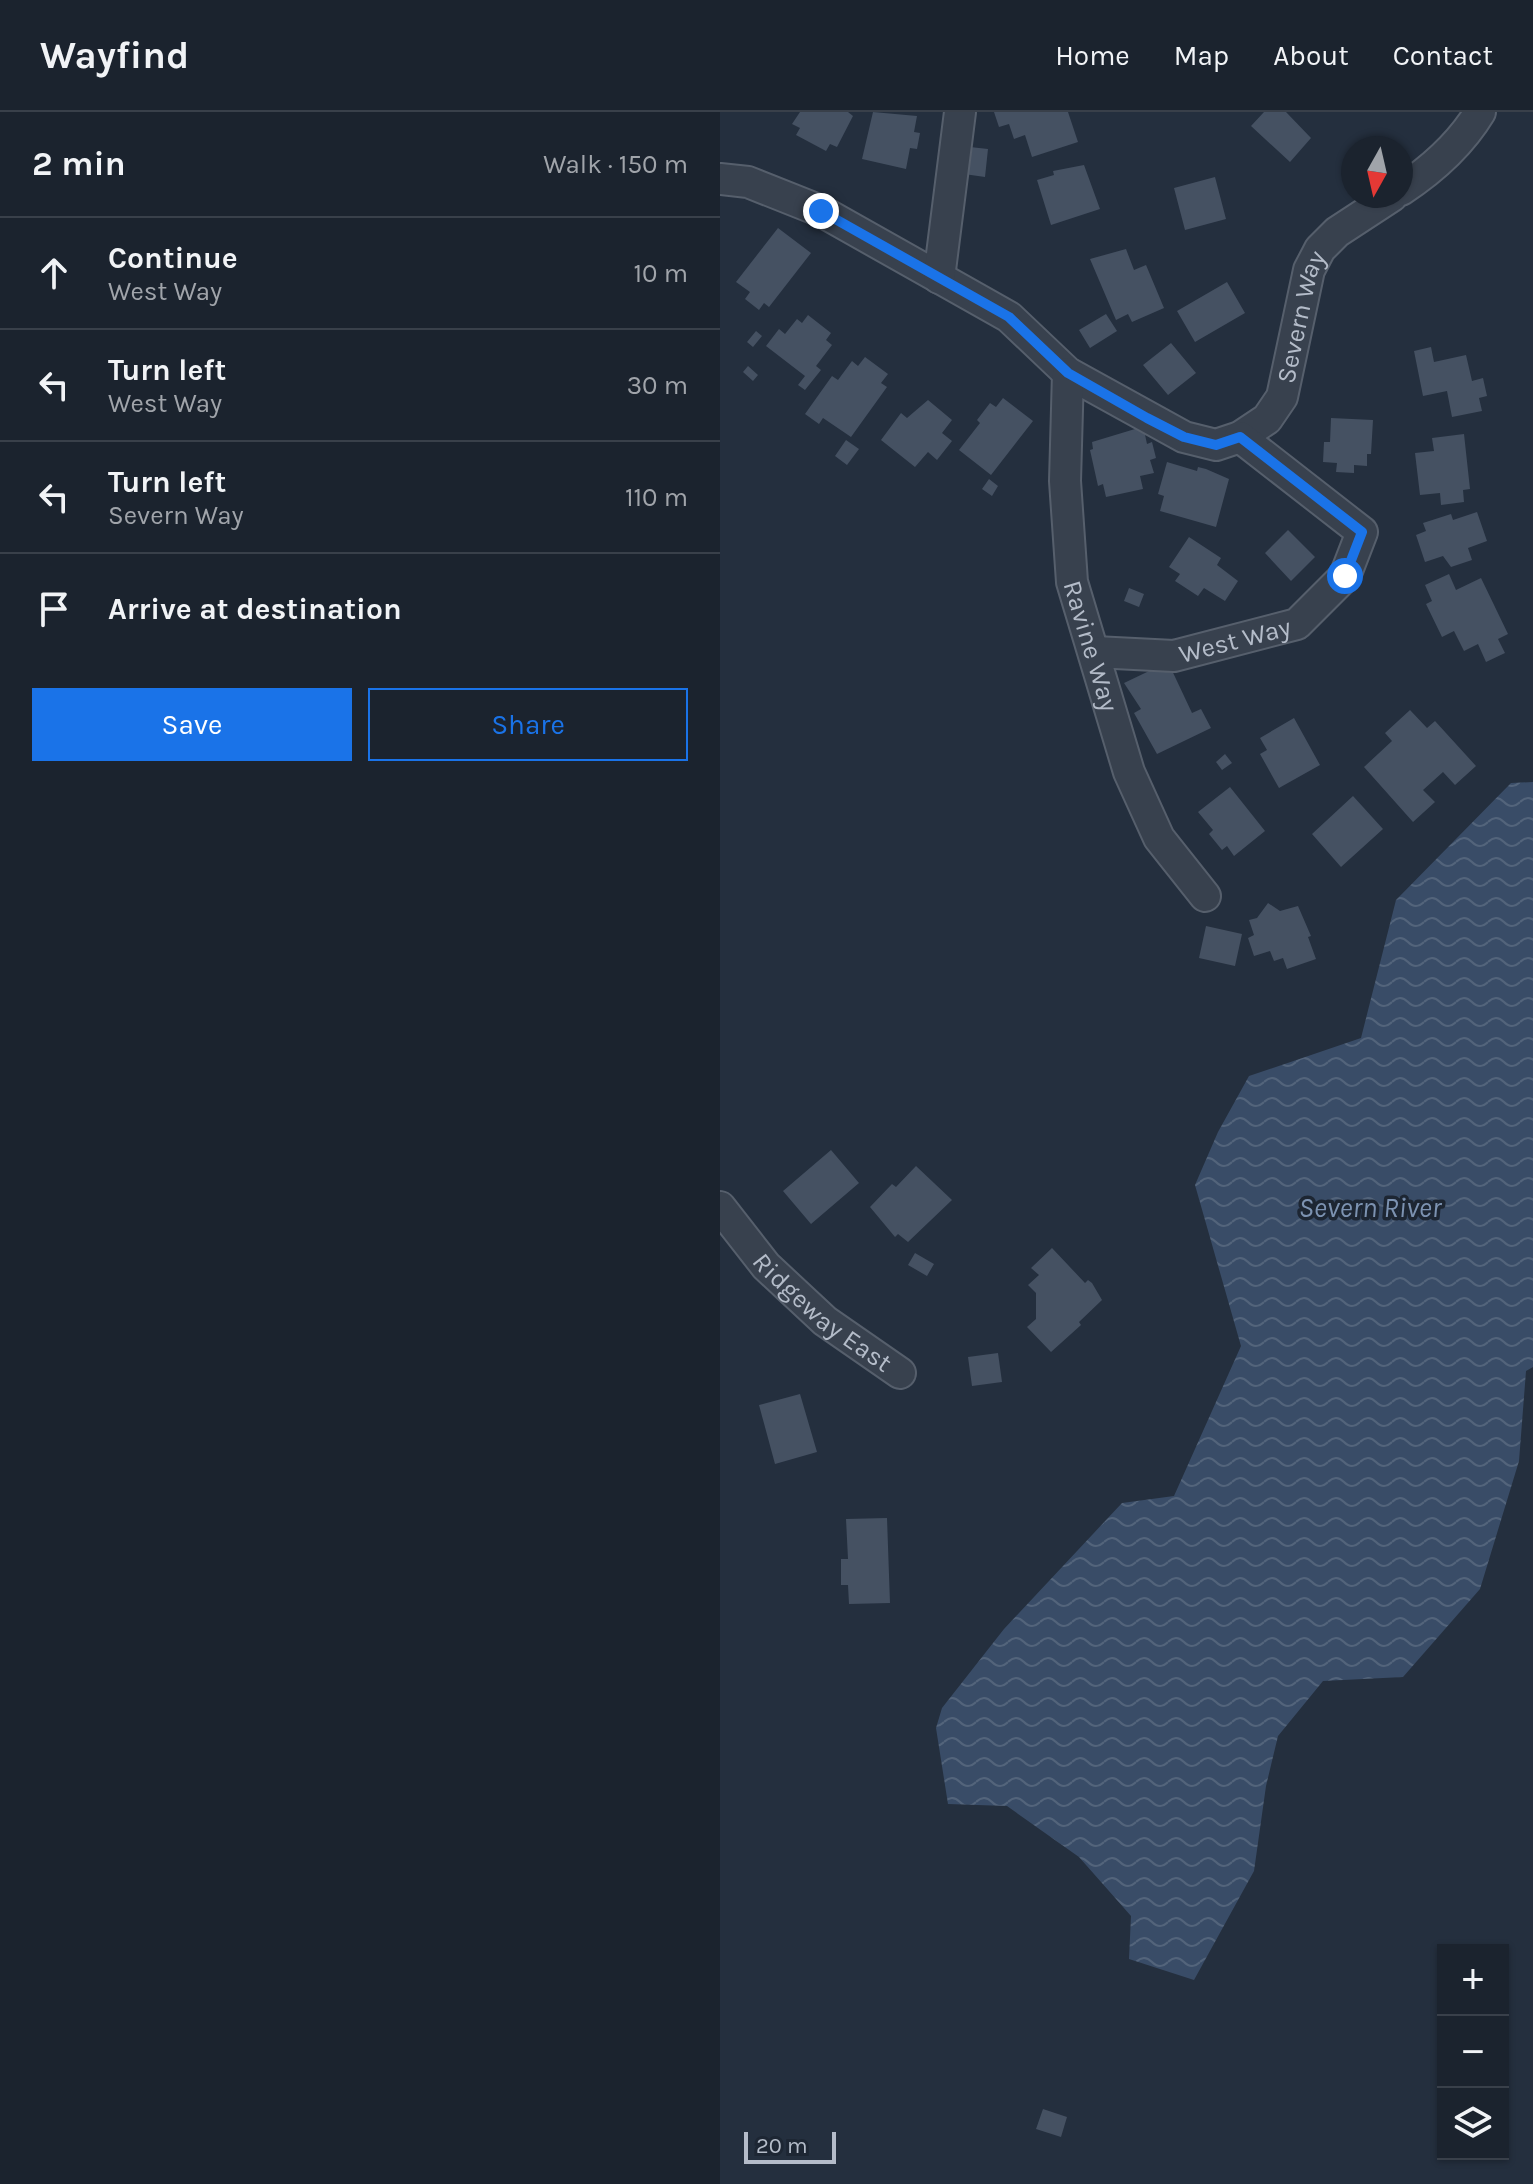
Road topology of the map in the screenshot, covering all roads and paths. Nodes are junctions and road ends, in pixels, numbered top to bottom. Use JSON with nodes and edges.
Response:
{"nodes":[{"id":1,"x":960,"y":112,"type":"edge"},
{"id":2,"x":1480,"y":112,"type":"edge"},
{"id":3,"x":720,"y":179,"type":"edge"},
{"id":4,"x":1413,"y":182,"type":"edge"},
{"id":5,"x":1374,"y":208,"type":"edge"},
{"id":6,"x":939,"y":278,"type":"junction"},
{"id":7,"x":1068,"y":373,"type":"junction"},
{"id":8,"x":1240,"y":437,"type":"junction"},
{"id":9,"x":1095,"y":652,"type":"junction"},
{"id":10,"x":1205,"y":896,"type":"dead end"},
{"id":11,"x":720,"y":1207,"type":"edge"},
{"id":12,"x":900,"y":1373,"type":"dead end"}],
"edges":[{"from":1,"to":6,"type":"street"},
{"from":2,"to":4,"type":"street"},
{"from":3,"to":6,"type":"street"},
{"from":5,"to":8,"type":"street","name":"Severn Way"},
{"from":6,"to":7,"type":"street"},
{"from":7,"to":8,"type":"street"},
{"from":7,"to":9,"type":"street","name":"Ravine Way"},
{"from":8,"to":9,"type":"street","name":"West Way"},
{"from":9,"to":10,"type":"street","name":"Ravine Way"},
{"from":11,"to":12,"type":"street","name":"Ridgeway East"}]}
